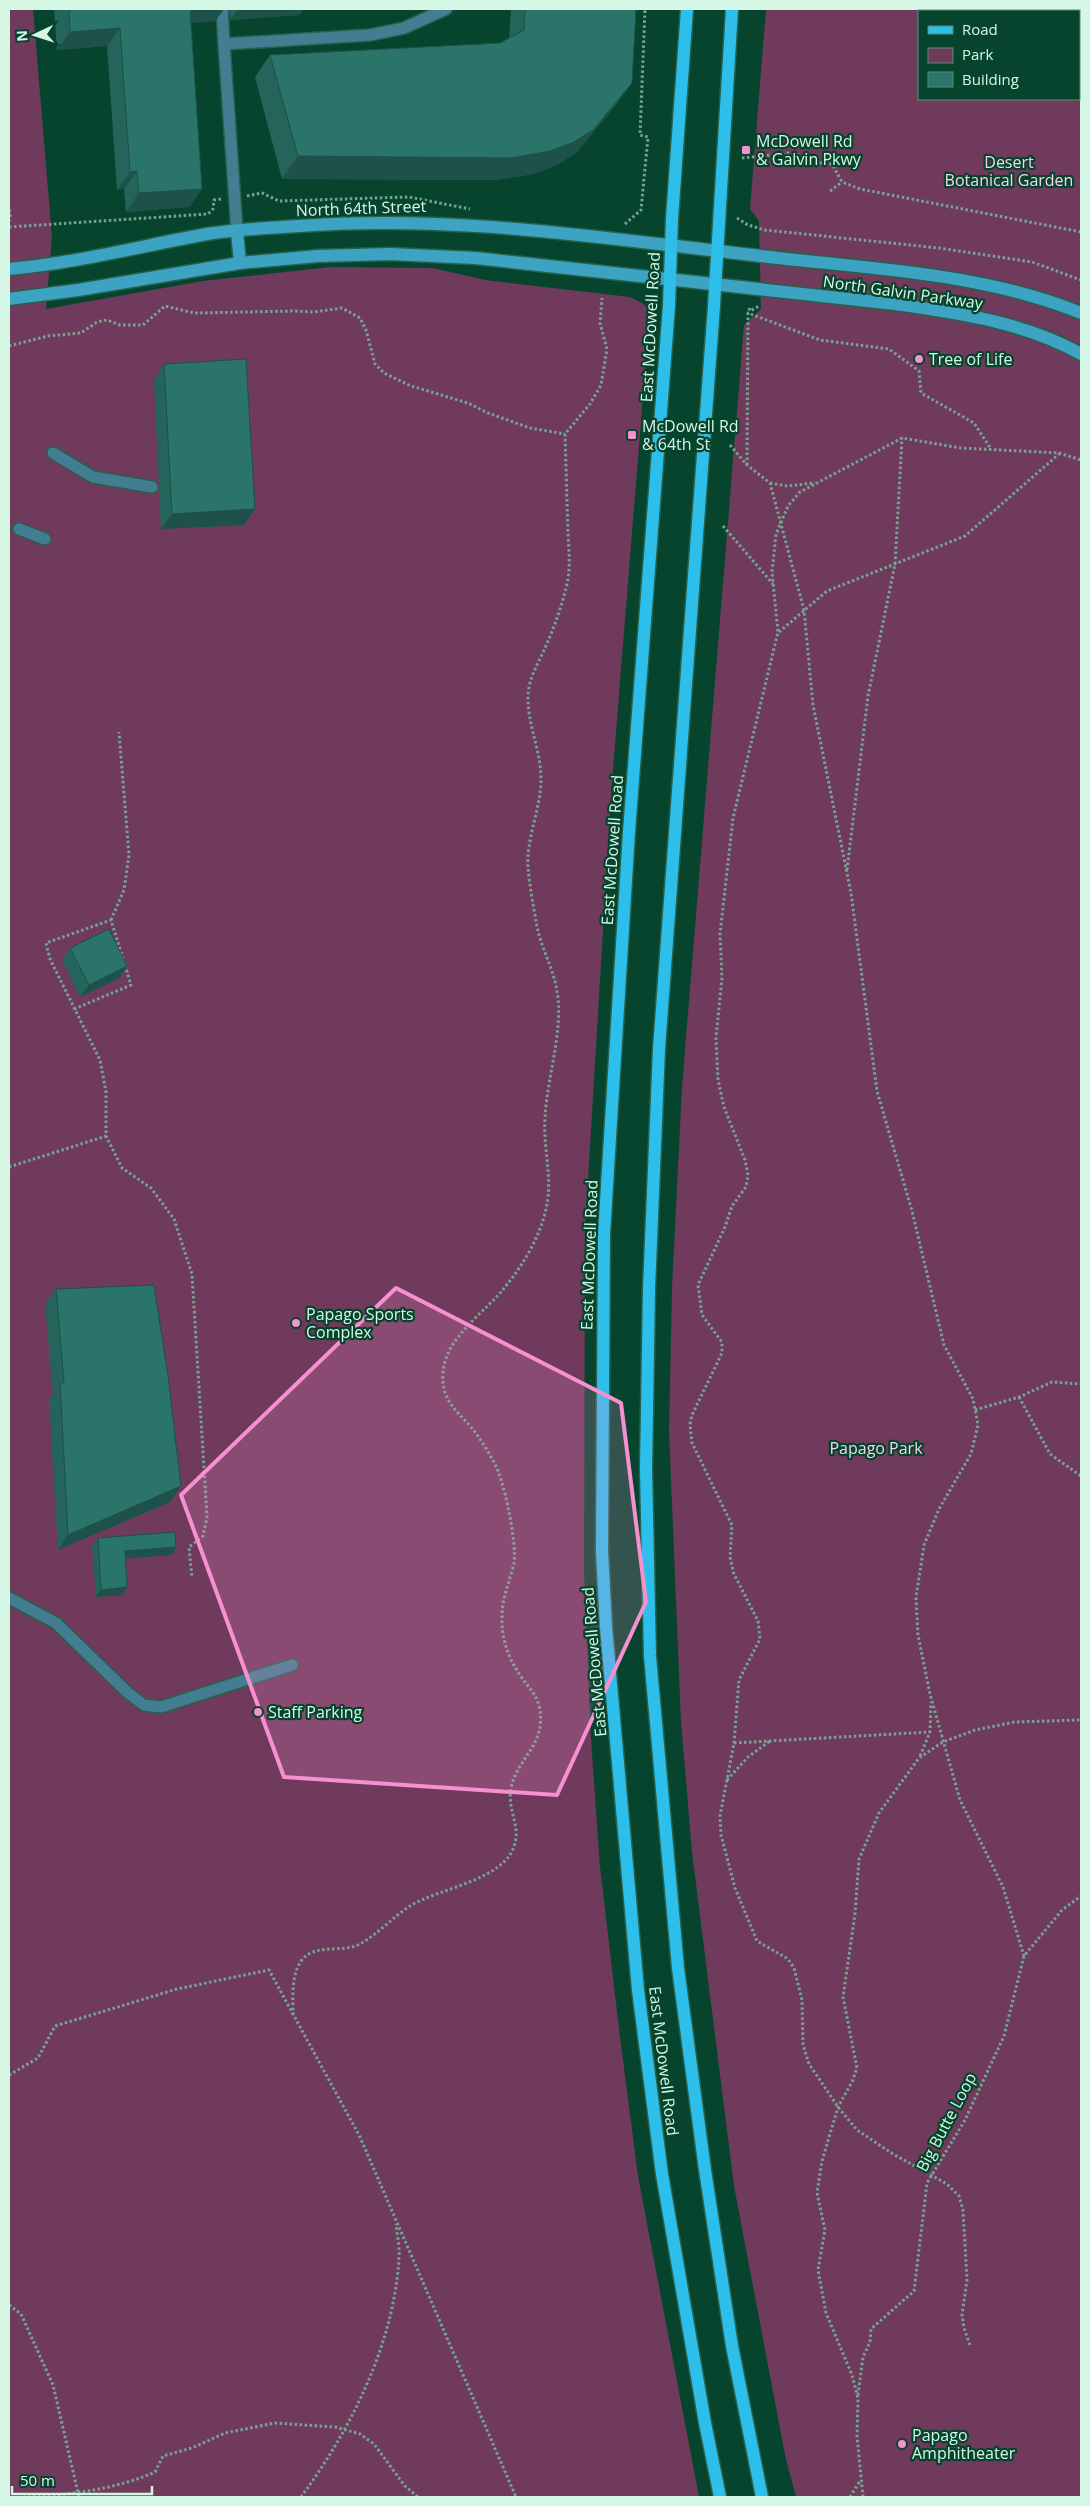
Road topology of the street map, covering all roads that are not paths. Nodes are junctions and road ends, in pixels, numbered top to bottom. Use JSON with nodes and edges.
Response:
{"nodes":[{"id":1,"x":222,"y":9,"type":"edge"},
{"id":2,"x":446,"y":9,"type":"edge"},
{"id":3,"x":687,"y":9,"type":"edge"},
{"id":4,"x":732,"y":9,"type":"edge"},
{"id":5,"x":224,"y":44,"type":"junction"},
{"id":6,"x":237,"y":231,"type":"junction"},
{"id":7,"x":671,"y":246,"type":"junction"},
{"id":8,"x":716,"y":251,"type":"junction"},
{"id":9,"x":240,"y":263,"type":"junction"},
{"id":10,"x":9,"y":269,"type":"edge"},
{"id":11,"x":670,"y":281,"type":"junction"},
{"id":12,"x":715,"y":285,"type":"junction"},
{"id":13,"x":9,"y":299,"type":"edge"},
{"id":14,"x":1081,"y":313,"type":"edge"},
{"id":15,"x":1081,"y":354,"type":"edge"},
{"id":16,"x":53,"y":454,"type":"dead end"},
{"id":17,"x":152,"y":487,"type":"dead end"},
{"id":18,"x":19,"y":529,"type":"dead end"},
{"id":19,"x":45,"y":539,"type":"dead end"},
{"id":20,"x":9,"y":1598,"type":"edge"},
{"id":21,"x":292,"y":1665,"type":"dead end"},
{"id":22,"x":720,"y":2497,"type":"edge"},
{"id":23,"x":762,"y":2497,"type":"edge"}],
"edges":[{"from":1,"to":5,"type":"lane"},
{"from":2,"to":5,"type":"lane"},
{"from":3,"to":7,"type":"main road","name":"East McDowell Road"},
{"from":4,"to":8,"type":"main road","name":"East McDowell Road"},
{"from":5,"to":6,"type":"lane"},
{"from":6,"to":7,"type":"main road","name":"North 64th Street"},
{"from":6,"to":9,"type":"main road"},
{"from":6,"to":10,"type":"main road","name":"North 64th Street"},
{"from":7,"to":8,"type":"main road","name":"North 64th Street"},
{"from":7,"to":11,"type":"main road","name":"East McDowell Road"},
{"from":8,"to":12,"type":"main road","name":"East McDowell Road"},
{"from":8,"to":14,"type":"main road","name":"North Galvin Parkway"},
{"from":9,"to":11,"type":"main road"},
{"from":9,"to":13,"type":"main road"},
{"from":11,"to":12,"type":"main road"},
{"from":11,"to":22,"type":"main road","name":"East McDowell Road"},
{"from":12,"to":15,"type":"main road","name":"North Galvin Parkway"},
{"from":12,"to":23,"type":"main road","name":"East McDowell Road"},
{"from":16,"to":17,"type":"lane"},
{"from":18,"to":19,"type":"lane"},
{"from":20,"to":21,"type":"lane"}]}
